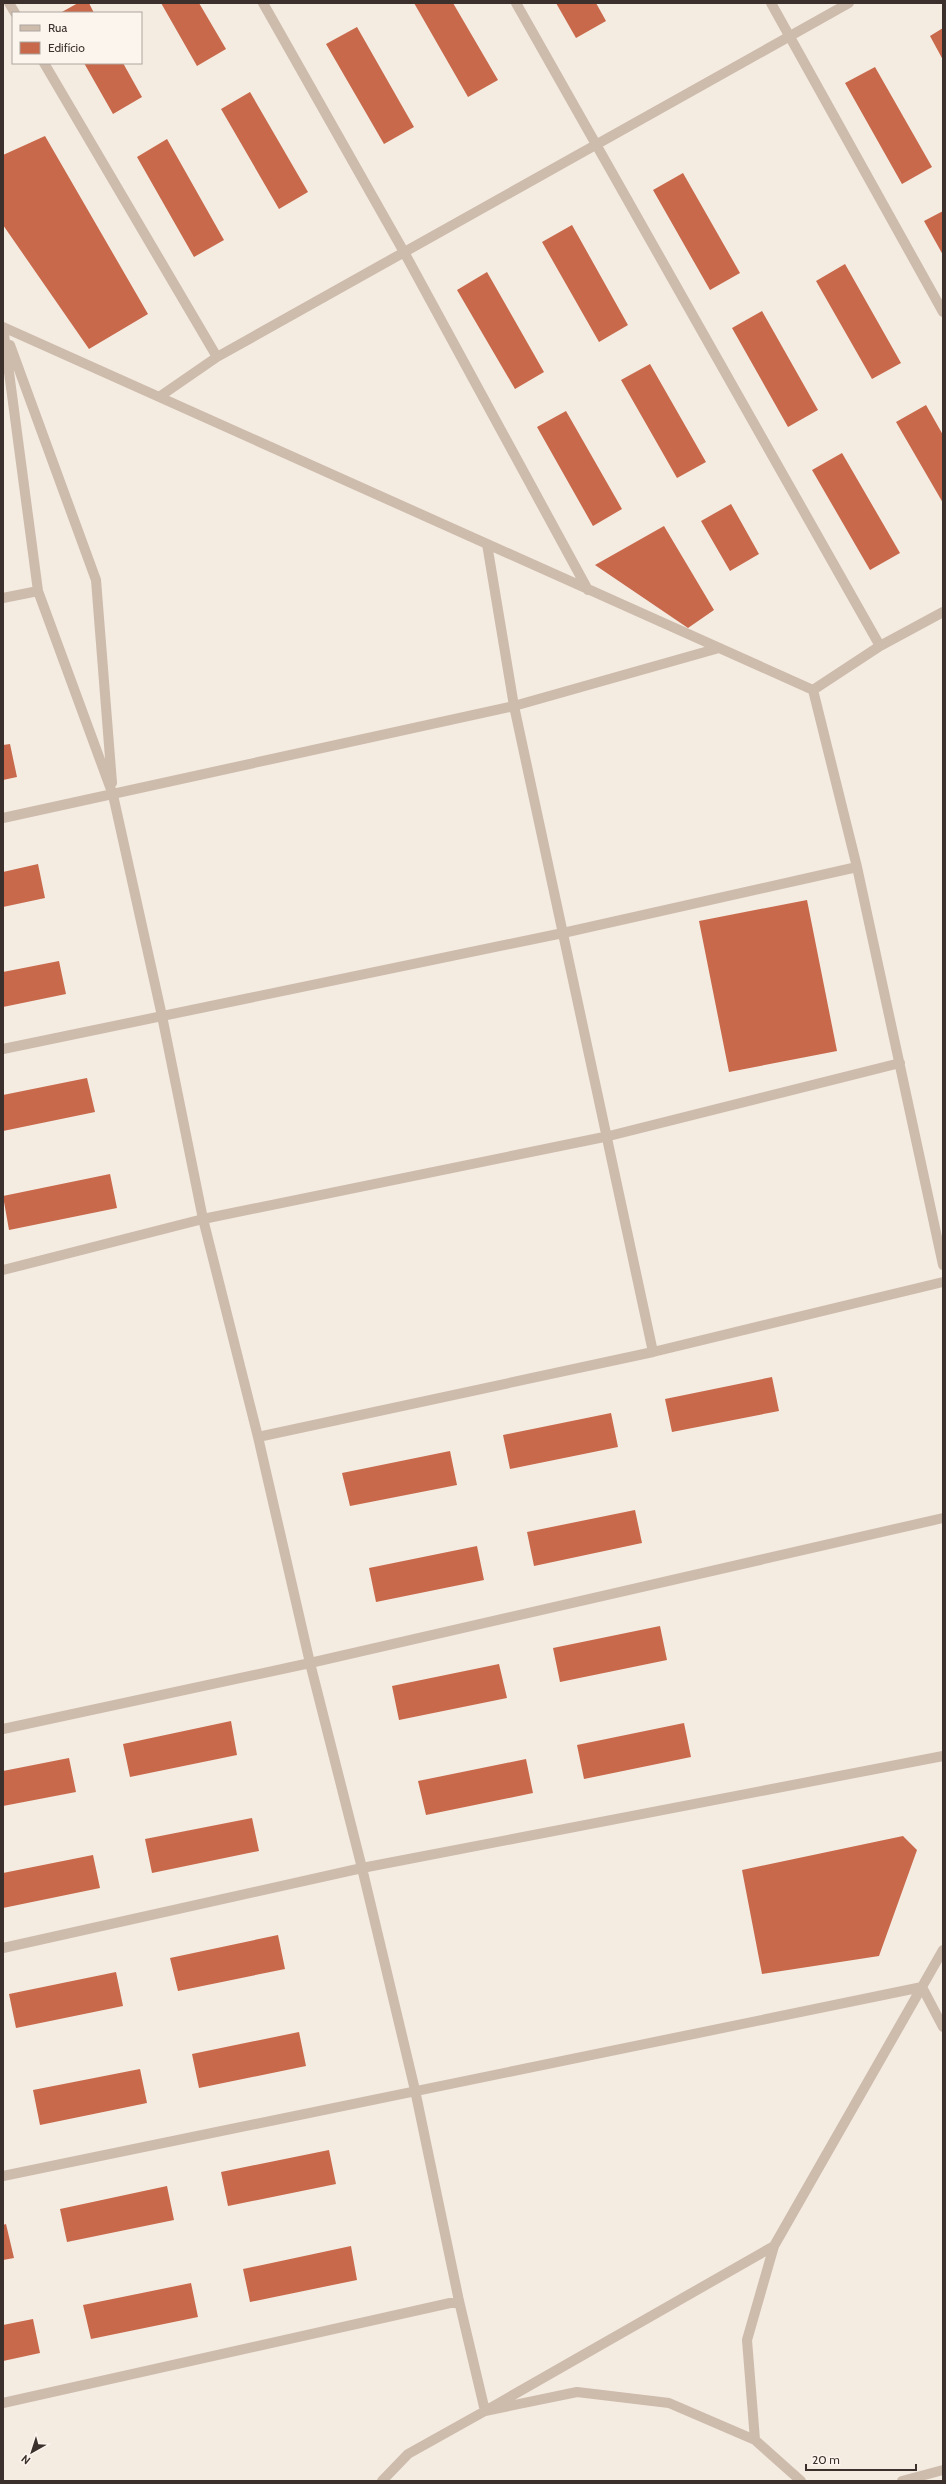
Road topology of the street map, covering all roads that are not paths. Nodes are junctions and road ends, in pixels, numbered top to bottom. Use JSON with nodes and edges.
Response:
{"nodes":[{"id":1,"x":9,"y":3,"type":"edge"},
{"id":2,"x":263,"y":3,"type":"edge"},
{"id":3,"x":516,"y":3,"type":"edge"},
{"id":4,"x":770,"y":3,"type":"edge"},
{"id":5,"x":849,"y":3,"type":"edge"},
{"id":6,"x":14,"y":12,"type":"edge"},
{"id":7,"x":789,"y":36,"type":"junction"},
{"id":8,"x":45,"y":64,"type":"edge"},
{"id":9,"x":596,"y":144,"type":"junction"},
{"id":10,"x":404,"y":252,"type":"junction"},
{"id":11,"x":943,"y":312,"type":"edge"},
{"id":12,"x":3,"y":327,"type":"edge"},
{"id":13,"x":217,"y":356,"type":"junction"},
{"id":14,"x":159,"y":397,"type":"junction"},
{"id":15,"x":487,"y":544,"type":"junction"},
{"id":16,"x":588,"y":590,"type":"junction"},
{"id":17,"x":38,"y":591,"type":"junction"},
{"id":18,"x":3,"y":598,"type":"edge"},
{"id":19,"x":943,"y":612,"type":"edge"},
{"id":20,"x":880,"y":646,"type":"junction"},
{"id":21,"x":718,"y":648,"type":"junction"},
{"id":22,"x":813,"y":690,"type":"junction"},
{"id":23,"x":514,"y":706,"type":"junction"},
{"id":24,"x":113,"y":795,"type":"junction"},
{"id":25,"x":3,"y":818,"type":"edge"},
{"id":26,"x":857,"y":867,"type":"junction"},
{"id":27,"x":563,"y":932,"type":"junction"},
{"id":28,"x":162,"y":1016,"type":"junction"},
{"id":29,"x":3,"y":1049,"type":"edge"},
{"id":30,"x":900,"y":1063,"type":"junction"},
{"id":31,"x":608,"y":1136,"type":"junction"},
{"id":32,"x":202,"y":1219,"type":"junction"},
{"id":33,"x":943,"y":1265,"type":"edge"},
{"id":34,"x":3,"y":1270,"type":"edge"},
{"id":35,"x":943,"y":1282,"type":"edge"},
{"id":36,"x":653,"y":1352,"type":"junction"},
{"id":37,"x":258,"y":1437,"type":"junction"},
{"id":38,"x":943,"y":1518,"type":"edge"},
{"id":39,"x":310,"y":1663,"type":"junction"},
{"id":40,"x":3,"y":1729,"type":"edge"},
{"id":41,"x":943,"y":1756,"type":"edge"},
{"id":42,"x":362,"y":1868,"type":"junction"},
{"id":43,"x":3,"y":1948,"type":"edge"},
{"id":44,"x":943,"y":1950,"type":"edge"},
{"id":45,"x":922,"y":1987,"type":"junction"},
{"id":46,"x":943,"y":2027,"type":"edge"},
{"id":47,"x":415,"y":2090,"type":"junction"},
{"id":48,"x":3,"y":2176,"type":"edge"},
{"id":49,"x":774,"y":2246,"type":"junction"},
{"id":50,"x":459,"y":2301,"type":"junction"},
{"id":51,"x":3,"y":2403,"type":"edge"},
{"id":52,"x":485,"y":2411,"type":"junction"},
{"id":53,"x":755,"y":2440,"type":"junction"},
{"id":54,"x":943,"y":2470,"type":"edge"},
{"id":55,"x":382,"y":2481,"type":"edge"},
{"id":56,"x":801,"y":2481,"type":"edge"},
{"id":57,"x":902,"y":2481,"type":"edge"}],
"edges":[{"from":1,"to":6,"type":"street"},
{"from":2,"to":10,"type":"street"},
{"from":3,"to":9,"type":"street"},
{"from":4,"to":7,"type":"street"},
{"from":5,"to":7,"type":"street"},
{"from":7,"to":9,"type":"street"},
{"from":7,"to":11,"type":"street"},
{"from":8,"to":13,"type":"street"},
{"from":9,"to":10,"type":"street"},
{"from":9,"to":20,"type":"street"},
{"from":10,"to":13,"type":"street"},
{"from":10,"to":16,"type":"street"},
{"from":12,"to":14,"type":"street"},
{"from":12,"to":17,"type":"street"},
{"from":12,"to":24,"type":"street"},
{"from":13,"to":14,"type":"street"},
{"from":14,"to":15,"type":"street"},
{"from":15,"to":16,"type":"street"},
{"from":15,"to":23,"type":"street"},
{"from":16,"to":21,"type":"street"},
{"from":17,"to":18,"type":"street"},
{"from":17,"to":24,"type":"street"},
{"from":19,"to":20,"type":"street"},
{"from":20,"to":22,"type":"street"},
{"from":21,"to":22,"type":"street"},
{"from":21,"to":23,"type":"street"},
{"from":22,"to":26,"type":"street"},
{"from":23,"to":24,"type":"street"},
{"from":23,"to":27,"type":"street"},
{"from":24,"to":25,"type":"street"},
{"from":24,"to":28,"type":"street"},
{"from":26,"to":27,"type":"street"},
{"from":26,"to":30,"type":"street"},
{"from":27,"to":28,"type":"street"},
{"from":27,"to":31,"type":"street"},
{"from":28,"to":29,"type":"street"},
{"from":28,"to":32,"type":"street"},
{"from":30,"to":31,"type":"street"},
{"from":30,"to":33,"type":"street"},
{"from":31,"to":32,"type":"street"},
{"from":31,"to":36,"type":"street"},
{"from":32,"to":34,"type":"street"},
{"from":32,"to":37,"type":"street"},
{"from":35,"to":36,"type":"street"},
{"from":36,"to":37,"type":"street"},
{"from":37,"to":39,"type":"street"},
{"from":38,"to":39,"type":"street"},
{"from":39,"to":40,"type":"street"},
{"from":39,"to":42,"type":"street"},
{"from":41,"to":42,"type":"street"},
{"from":42,"to":43,"type":"street"},
{"from":42,"to":47,"type":"street"},
{"from":44,"to":45,"type":"street"},
{"from":45,"to":46,"type":"street"},
{"from":45,"to":47,"type":"street"},
{"from":45,"to":49,"type":"street"},
{"from":47,"to":48,"type":"street"},
{"from":47,"to":50,"type":"street"},
{"from":49,"to":52,"type":"street"},
{"from":49,"to":53,"type":"street"},
{"from":50,"to":51,"type":"street"},
{"from":50,"to":52,"type":"street"},
{"from":52,"to":53,"type":"street"},
{"from":52,"to":55,"type":"street"},
{"from":53,"to":56,"type":"street"},
{"from":54,"to":57,"type":"street"}]}
